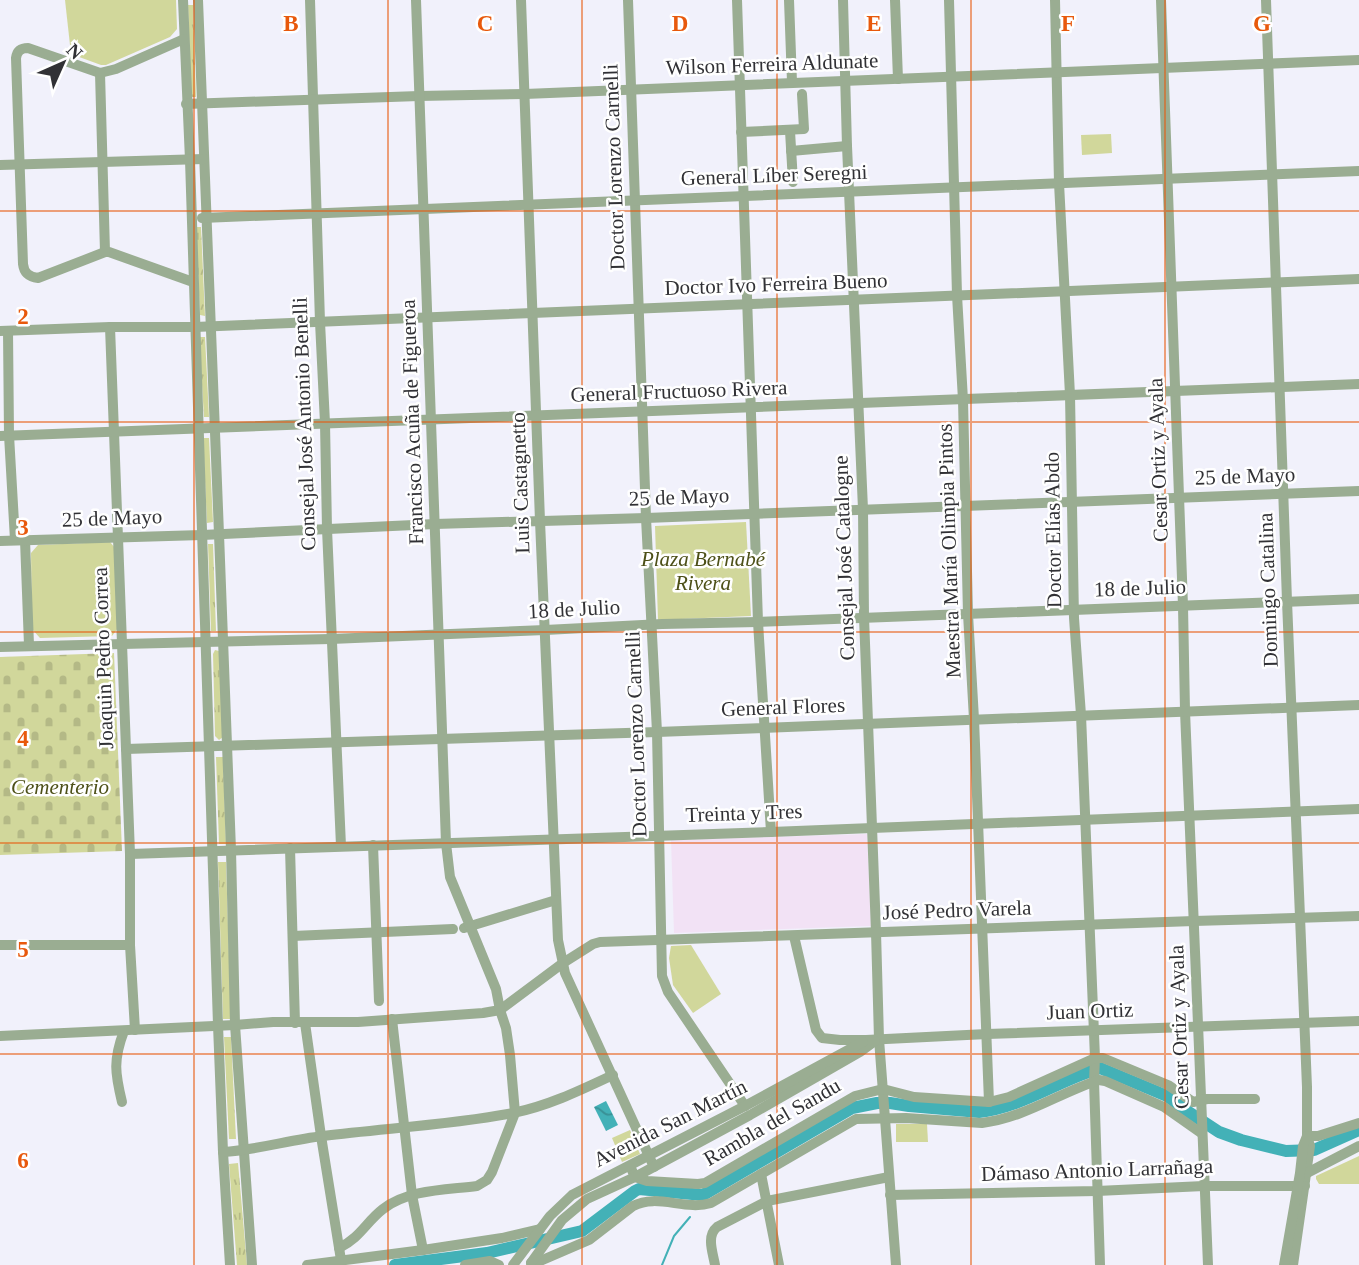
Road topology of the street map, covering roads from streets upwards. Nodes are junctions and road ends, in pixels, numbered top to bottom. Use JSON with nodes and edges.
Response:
{"nodes":[{"id":1,"x":183,"y":0,"type":"edge"},
{"id":2,"x":198,"y":0,"type":"edge"},
{"id":3,"x":310,"y":0,"type":"edge"},
{"id":4,"x":416,"y":0,"type":"edge"},
{"id":5,"x":521,"y":0,"type":"edge"},
{"id":6,"x":628,"y":0,"type":"edge"},
{"id":7,"x":737,"y":0,"type":"edge"},
{"id":8,"x":789,"y":0,"type":"edge"},
{"id":9,"x":842,"y":0,"type":"edge"},
{"id":10,"x":895,"y":0,"type":"edge"},
{"id":11,"x":949,"y":0,"type":"edge"},
{"id":12,"x":1055,"y":0,"type":"edge"},
{"id":13,"x":1161,"y":0,"type":"edge"},
{"id":14,"x":1266,"y":0,"type":"edge"},
{"id":15,"x":184,"y":39,"type":"junction"},
{"id":16,"x":1359,"y":61,"type":"edge"},
{"id":17,"x":1269,"y":65,"type":"junction"},
{"id":18,"x":1164,"y":68,"type":"junction"},
{"id":19,"x":100,"y":73,"type":"junction"},
{"id":20,"x":1057,"y":73,"type":"junction"},
{"id":21,"x":952,"y":77,"type":"junction"},
{"id":22,"x":898,"y":79,"type":"junction"},
{"id":23,"x":845,"y":81,"type":"junction"},
{"id":24,"x":792,"y":82,"type":"junction"},
{"id":25,"x":738,"y":85,"type":"junction"},
{"id":26,"x":631,"y":89,"type":"junction"},
{"id":27,"x":525,"y":94,"type":"junction"},
{"id":28,"x":802,"y":94,"type":"dead end"},
{"id":29,"x":419,"y":96,"type":"junction"},
{"id":30,"x":313,"y":100,"type":"junction"},
{"id":31,"x":186,"y":104,"type":"junction"},
{"id":32,"x":202,"y":104,"type":"junction"},
{"id":33,"x":790,"y":131,"type":"junction"},
{"id":34,"x":741,"y":132,"type":"junction"},
{"id":35,"x":847,"y":146,"type":"junction"},
{"id":36,"x":791,"y":151,"type":"junction"},
{"id":37,"x":204,"y":159,"type":"junction"},
{"id":38,"x":190,"y":160,"type":"junction"},
{"id":39,"x":102,"y":163,"type":"junction"},
{"id":40,"x":0,"y":165,"type":"edge"},
{"id":41,"x":20,"y":165,"type":"junction"},
{"id":42,"x":1359,"y":172,"type":"edge"},
{"id":43,"x":1272,"y":176,"type":"junction"},
{"id":44,"x":1167,"y":179,"type":"junction"},
{"id":45,"x":793,"y":182,"type":"dead end"},
{"id":46,"x":1059,"y":183,"type":"junction"},
{"id":47,"x":955,"y":187,"type":"junction"},
{"id":48,"x":850,"y":192,"type":"junction"},
{"id":49,"x":743,"y":196,"type":"junction"},
{"id":50,"x":636,"y":200,"type":"junction"},
{"id":51,"x":529,"y":204,"type":"junction"},
{"id":52,"x":424,"y":209,"type":"junction"},
{"id":53,"x":317,"y":212,"type":"junction"},
{"id":54,"x":207,"y":217,"type":"junction"},
{"id":55,"x":191,"y":218,"type":"junction"},
{"id":56,"x":105,"y":252,"type":"junction"},
{"id":57,"x":1359,"y":279,"type":"edge"},
{"id":58,"x":1276,"y":281,"type":"junction"},
{"id":59,"x":193,"y":282,"type":"junction"},
{"id":60,"x":1170,"y":287,"type":"junction"},
{"id":61,"x":1065,"y":291,"type":"junction"},
{"id":62,"x":957,"y":295,"type":"junction"},
{"id":63,"x":853,"y":300,"type":"junction"},
{"id":64,"x":747,"y":305,"type":"junction"},
{"id":65,"x":639,"y":309,"type":"junction"},
{"id":66,"x":533,"y":313,"type":"junction"},
{"id":67,"x":427,"y":317,"type":"junction"},
{"id":68,"x":320,"y":322,"type":"junction"},
{"id":69,"x":211,"y":326,"type":"junction"},
{"id":70,"x":110,"y":327,"type":"junction"},
{"id":71,"x":195,"y":327,"type":"junction"},
{"id":72,"x":4,"y":331,"type":"edge"},
{"id":73,"x":1359,"y":384,"type":"edge"},
{"id":74,"x":1281,"y":387,"type":"junction"},
{"id":75,"x":1175,"y":391,"type":"junction"},
{"id":76,"x":1070,"y":396,"type":"junction"},
{"id":77,"x":963,"y":400,"type":"junction"},
{"id":78,"x":858,"y":404,"type":"junction"},
{"id":79,"x":751,"y":408,"type":"junction"},
{"id":80,"x":642,"y":412,"type":"junction"},
{"id":81,"x":537,"y":415,"type":"junction"},
{"id":82,"x":431,"y":419,"type":"junction"},
{"id":83,"x":325,"y":423,"type":"junction"},
{"id":84,"x":198,"y":428,"type":"junction"},
{"id":85,"x":215,"y":428,"type":"junction"},
{"id":86,"x":113,"y":431,"type":"junction"},
{"id":87,"x":5,"y":435,"type":"edge"},
{"id":88,"x":1359,"y":491,"type":"edge"},
{"id":89,"x":1284,"y":494,"type":"junction"},
{"id":90,"x":1178,"y":498,"type":"junction"},
{"id":91,"x":1073,"y":502,"type":"junction"},
{"id":92,"x":967,"y":505,"type":"junction"},
{"id":93,"x":863,"y":509,"type":"junction"},
{"id":94,"x":755,"y":514,"type":"junction"},
{"id":95,"x":646,"y":518,"type":"junction"},
{"id":96,"x":540,"y":521,"type":"junction"},
{"id":97,"x":435,"y":523,"type":"junction"},
{"id":98,"x":327,"y":529,"type":"junction"},
{"id":99,"x":219,"y":534,"type":"junction"},
{"id":100,"x":202,"y":535,"type":"junction"},
{"id":101,"x":118,"y":537,"type":"junction"},
{"id":102,"x":20,"y":540,"type":"junction"},
{"id":103,"x":0,"y":541,"type":"edge"},
{"id":104,"x":1359,"y":598,"type":"edge"},
{"id":105,"x":1287,"y":601,"type":"junction"},
{"id":106,"x":1183,"y":606,"type":"junction"},
{"id":107,"x":1074,"y":609,"type":"junction"},
{"id":108,"x":968,"y":614,"type":"junction"},
{"id":109,"x":864,"y":617,"type":"junction"},
{"id":110,"x":758,"y":622,"type":"junction"},
{"id":111,"x":651,"y":624,"type":"junction"},
{"id":112,"x":545,"y":631,"type":"junction"},
{"id":113,"x":438,"y":634,"type":"junction"},
{"id":114,"x":331,"y":639,"type":"junction"},
{"id":115,"x":223,"y":640,"type":"junction"},
{"id":116,"x":204,"y":641,"type":"junction"},
{"id":117,"x":122,"y":643,"type":"junction"},
{"id":118,"x":29,"y":645,"type":"junction"},
{"id":119,"x":0,"y":647,"type":"edge"},
{"id":120,"x":1359,"y":705,"type":"edge"},
{"id":121,"x":1291,"y":706,"type":"junction"},
{"id":122,"x":1185,"y":711,"type":"junction"},
{"id":123,"x":1081,"y":715,"type":"junction"},
{"id":124,"x":974,"y":719,"type":"junction"},
{"id":125,"x":869,"y":723,"type":"junction"},
{"id":126,"x":765,"y":727,"type":"junction"},
{"id":127,"x":657,"y":732,"type":"junction"},
{"id":128,"x":549,"y":735,"type":"junction"},
{"id":129,"x":443,"y":739,"type":"junction"},
{"id":130,"x":337,"y":742,"type":"junction"},
{"id":131,"x":226,"y":746,"type":"junction"},
{"id":132,"x":210,"y":747,"type":"junction"},
{"id":133,"x":126,"y":749,"type":"junction"},
{"id":134,"x":1359,"y":809,"type":"edge"},
{"id":135,"x":1297,"y":812,"type":"junction"},
{"id":136,"x":1190,"y":816,"type":"junction"},
{"id":137,"x":1084,"y":819,"type":"junction"},
{"id":138,"x":978,"y":824,"type":"junction"},
{"id":139,"x":872,"y":828,"type":"junction"},
{"id":140,"x":771,"y":832,"type":"junction"},
{"id":141,"x":659,"y":835,"type":"junction"},
{"id":142,"x":553,"y":839,"type":"junction"},
{"id":143,"x":446,"y":843,"type":"junction"},
{"id":144,"x":373,"y":845,"type":"junction"},
{"id":145,"x":341,"y":846,"type":"junction"},
{"id":146,"x":290,"y":848,"type":"junction"},
{"id":147,"x":230,"y":850,"type":"junction"},
{"id":148,"x":213,"y":851,"type":"junction"},
{"id":149,"x":130,"y":854,"type":"junction"},
{"id":150,"x":556,"y":900,"type":"junction"},
{"id":151,"x":1359,"y":916,"type":"edge"},
{"id":152,"x":1300,"y":918,"type":"junction"},
{"id":153,"x":1194,"y":921,"type":"junction"},
{"id":154,"x":1089,"y":925,"type":"junction"},
{"id":155,"x":462,"y":928,"type":"junction"},
{"id":156,"x":982,"y":929,"type":"junction"},
{"id":157,"x":876,"y":932,"type":"junction"},
{"id":158,"x":377,"y":933,"type":"junction"},
{"id":159,"x":293,"y":936,"type":"junction"},
{"id":160,"x":794,"y":936,"type":"junction"},
{"id":161,"x":661,"y":940,"type":"junction"},
{"id":162,"x":0,"y":945,"type":"edge"},
{"id":163,"x":130,"y":945,"type":"junction"},
{"id":164,"x":562,"y":963,"type":"junction"},
{"id":165,"x":379,"y":1001,"type":"dead end"},
{"id":166,"x":500,"y":1010,"type":"junction"},
{"id":167,"x":392,"y":1019,"type":"junction"},
{"id":168,"x":1359,"y":1021,"type":"edge"},
{"id":169,"x":300,"y":1023,"type":"junction"},
{"id":170,"x":1305,"y":1023,"type":"junction"},
{"id":171,"x":218,"y":1025,"type":"junction"},
{"id":172,"x":234,"y":1026,"type":"junction"},
{"id":173,"x":1198,"y":1027,"type":"junction"},
{"id":174,"x":130,"y":1030,"type":"junction"},
{"id":175,"x":1093,"y":1031,"type":"junction"},
{"id":176,"x":987,"y":1034,"type":"junction"},
{"id":177,"x":0,"y":1036,"type":"edge"},
{"id":178,"x":879,"y":1039,"type":"junction"},
{"id":179,"x":866,"y":1040,"type":"junction"},
{"id":180,"x":1094,"y":1070,"type":"junction"},
{"id":181,"x":613,"y":1075,"type":"junction"},
{"id":182,"x":883,"y":1091,"type":"junction"},
{"id":183,"x":1255,"y":1099,"type":"dead end"},
{"id":184,"x":122,"y":1102,"type":"dead end"},
{"id":185,"x":989,"y":1102,"type":"junction"},
{"id":186,"x":1201,"y":1105,"type":"junction"},
{"id":187,"x":745,"y":1106,"type":"junction"},
{"id":188,"x":515,"y":1113,"type":"junction"},
{"id":189,"x":885,"y":1116,"type":"junction"},
{"id":190,"x":1359,"y":1124,"type":"edge"},
{"id":191,"x":404,"y":1128,"type":"junction"},
{"id":192,"x":1201,"y":1131,"type":"junction"},
{"id":193,"x":321,"y":1136,"type":"junction"},
{"id":194,"x":1306,"y":1143,"type":"junction"},
{"id":195,"x":1359,"y":1146,"type":"edge"},
{"id":196,"x":243,"y":1151,"type":"junction"},
{"id":197,"x":223,"y":1152,"type":"junction"},
{"id":198,"x":649,"y":1156,"type":"junction"},
{"id":199,"x":630,"y":1166,"type":"junction"},
{"id":200,"x":654,"y":1167,"type":"junction"},
{"id":201,"x":1304,"y":1169,"type":"junction"},
{"id":202,"x":761,"y":1174,"type":"junction"},
{"id":203,"x":635,"y":1177,"type":"junction"},
{"id":204,"x":889,"y":1177,"type":"junction"},
{"id":205,"x":1301,"y":1185,"type":"junction"},
{"id":206,"x":1204,"y":1186,"type":"junction"},
{"id":207,"x":1097,"y":1191,"type":"junction"},
{"id":208,"x":412,"y":1195,"type":"junction"},
{"id":209,"x":890,"y":1195,"type":"junction"},
{"id":210,"x":766,"y":1201,"type":"junction"},
{"id":211,"x":537,"y":1233,"type":"junction"},
{"id":212,"x":339,"y":1248,"type":"junction"},
{"id":213,"x":423,"y":1251,"type":"junction"},
{"id":214,"x":341,"y":1261,"type":"junction"},
{"id":215,"x":516,"y":1261,"type":"edge"},
{"id":216,"x":531,"y":1262,"type":"edge"},
{"id":217,"x":230,"y":1265,"type":"edge"},
{"id":218,"x":252,"y":1265,"type":"edge"},
{"id":219,"x":307,"y":1265,"type":"edge"},
{"id":220,"x":465,"y":1265,"type":"edge"},
{"id":221,"x":499,"y":1265,"type":"edge"},
{"id":222,"x":715,"y":1265,"type":"edge"},
{"id":223,"x":779,"y":1265,"type":"edge"},
{"id":224,"x":896,"y":1265,"type":"edge"},
{"id":225,"x":1100,"y":1265,"type":"edge"},
{"id":226,"x":1208,"y":1265,"type":"edge"},
{"id":227,"x":1283,"y":1265,"type":"edge"},
{"id":228,"x":1293,"y":1265,"type":"edge"}],
"edges":[{"from":1,"to":15,"type":"street"},
{"from":2,"to":32,"type":"street"},
{"from":3,"to":30,"type":"street","name":"Consejal José Antonio Benelli"},
{"from":4,"to":29,"type":"street","name":"Francisco Acuña de Figueroa"},
{"from":5,"to":27,"type":"street","name":"Luis Castagnetto"},
{"from":6,"to":26,"type":"street","name":"Doctor Lorenzo Carnelli"},
{"from":7,"to":25,"type":"street"},
{"from":8,"to":24,"type":"street"},
{"from":9,"to":23,"type":"street","name":"Consejal José Catalogne"},
{"from":10,"to":22,"type":"street"},
{"from":11,"to":21,"type":"street","name":"Maestra María Olimpia Pintos"},
{"from":12,"to":20,"type":"street","name":"Doctor Elías Abdo"},
{"from":13,"to":18,"type":"street","name":"Cesar Ortiz y Ayala"},
{"from":14,"to":17,"type":"street","name":"Domingo Catalina"},
{"from":15,"to":19,"type":"street"},
{"from":15,"to":31,"type":"street"},
{"from":16,"to":17,"type":"street","name":"Wilson Ferreira Aldunate"},
{"from":17,"to":18,"type":"street","name":"Wilson Ferreira Aldunate"},
{"from":17,"to":43,"type":"street","name":"Domingo Catalina"},
{"from":18,"to":20,"type":"street","name":"Wilson Ferreira Aldunate"},
{"from":18,"to":44,"type":"street","name":"Cesar Ortiz y Ayala"},
{"from":19,"to":39,"type":"street"},
{"from":19,"to":41,"type":"street"},
{"from":20,"to":21,"type":"street","name":"Wilson Ferreira Aldunate"},
{"from":20,"to":46,"type":"street","name":"Doctor Elías Abdo"},
{"from":21,"to":22,"type":"street","name":"Wilson Ferreira Aldunate"},
{"from":21,"to":47,"type":"street","name":"Maestra María Olimpia Pintos"},
{"from":22,"to":23,"type":"street","name":"Wilson Ferreira Aldunate"},
{"from":23,"to":24,"type":"street","name":"Wilson Ferreira Aldunate"},
{"from":23,"to":35,"type":"street","name":"Consejal José Catalogne"},
{"from":24,"to":25,"type":"street","name":"Wilson Ferreira Aldunate"},
{"from":25,"to":26,"type":"street","name":"Wilson Ferreira Aldunate"},
{"from":25,"to":34,"type":"street"},
{"from":26,"to":27,"type":"street","name":"Wilson Ferreira Aldunate"},
{"from":26,"to":50,"type":"street","name":"Doctor Lorenzo Carnelli"},
{"from":27,"to":29,"type":"street","name":"Wilson Ferreira Aldunate"},
{"from":27,"to":51,"type":"street","name":"Luis Castagnetto"},
{"from":28,"to":33,"type":"street"},
{"from":29,"to":30,"type":"street","name":"Wilson Ferreira Aldunate"},
{"from":29,"to":52,"type":"street","name":"Francisco Acuña de Figueroa"},
{"from":30,"to":32,"type":"street","name":"Wilson Ferreira Aldunate"},
{"from":30,"to":53,"type":"street","name":"Consejal José Antonio Benelli"},
{"from":31,"to":32,"type":"street","name":"Wilson Ferreira Aldunate"},
{"from":31,"to":38,"type":"street"},
{"from":32,"to":37,"type":"street"},
{"from":33,"to":34,"type":"street"},
{"from":33,"to":36,"type":"street"},
{"from":34,"to":49,"type":"street"},
{"from":35,"to":36,"type":"street"},
{"from":35,"to":48,"type":"street","name":"Consejal José Catalogne"},
{"from":36,"to":45,"type":"street"},
{"from":37,"to":38,"type":"street"},
{"from":37,"to":54,"type":"street"},
{"from":38,"to":39,"type":"street"},
{"from":38,"to":55,"type":"street"},
{"from":39,"to":41,"type":"street"},
{"from":39,"to":56,"type":"street"},
{"from":40,"to":41,"type":"street"},
{"from":41,"to":56,"type":"street"},
{"from":42,"to":43,"type":"street","name":"General Líber Seregni"},
{"from":43,"to":44,"type":"street","name":"General Líber Seregni"},
{"from":43,"to":58,"type":"street","name":"Domingo Catalina"},
{"from":44,"to":46,"type":"street","name":"General Líber Seregni"},
{"from":44,"to":60,"type":"street","name":"Cesar Ortiz y Ayala"},
{"from":46,"to":47,"type":"street","name":"General Líber Seregni"},
{"from":46,"to":61,"type":"street","name":"Doctor Elías Abdo"},
{"from":47,"to":48,"type":"street","name":"General Líber Seregni"},
{"from":47,"to":62,"type":"street","name":"Maestra María Olimpia Pintos"},
{"from":48,"to":49,"type":"street","name":"General Líber Seregni"},
{"from":48,"to":63,"type":"street","name":"Consejal José Catalogne"},
{"from":49,"to":50,"type":"street","name":"General Líber Seregni"},
{"from":49,"to":64,"type":"street"},
{"from":50,"to":51,"type":"street","name":"General Líber Seregni"},
{"from":50,"to":65,"type":"street","name":"Doctor Lorenzo Carnelli"},
{"from":51,"to":52,"type":"street","name":"General Líber Seregni"},
{"from":51,"to":66,"type":"street","name":"Luis Castagnetto"},
{"from":52,"to":53,"type":"street","name":"General Líber Seregni"},
{"from":52,"to":67,"type":"street","name":"Francisco Acuña de Figueroa"},
{"from":53,"to":54,"type":"street","name":"General Líber Seregni"},
{"from":53,"to":68,"type":"street","name":"Consejal José Antonio Benelli"},
{"from":54,"to":55,"type":"street","name":"General Líber Seregni"},
{"from":54,"to":69,"type":"street"},
{"from":55,"to":59,"type":"street"},
{"from":56,"to":59,"type":"street"},
{"from":57,"to":58,"type":"street","name":"Doctor Ivo Ferreira Bueno"},
{"from":58,"to":60,"type":"street","name":"Doctor Ivo Ferreira Bueno"},
{"from":58,"to":74,"type":"street","name":"Domingo Catalina"},
{"from":59,"to":71,"type":"street"},
{"from":60,"to":61,"type":"street","name":"Doctor Ivo Ferreira Bueno"},
{"from":60,"to":75,"type":"street","name":"Cesar Ortiz y Ayala"},
{"from":61,"to":62,"type":"street","name":"Doctor Ivo Ferreira Bueno"},
{"from":61,"to":76,"type":"street","name":"Doctor Elías Abdo"},
{"from":62,"to":63,"type":"street","name":"Doctor Ivo Ferreira Bueno"},
{"from":62,"to":77,"type":"street","name":"Maestra María Olimpia Pintos"},
{"from":63,"to":64,"type":"street","name":"Doctor Ivo Ferreira Bueno"},
{"from":63,"to":78,"type":"street","name":"Consejal José Catalogne"},
{"from":64,"to":65,"type":"street","name":"Doctor Ivo Ferreira Bueno"},
{"from":64,"to":79,"type":"street"},
{"from":65,"to":66,"type":"street","name":"Doctor Ivo Ferreira Bueno"},
{"from":65,"to":80,"type":"street","name":"Doctor Lorenzo Carnelli"},
{"from":66,"to":67,"type":"street","name":"Doctor Ivo Ferreira Bueno"},
{"from":66,"to":81,"type":"street","name":"Luis Castagnetto"},
{"from":67,"to":68,"type":"street","name":"Doctor Ivo Ferreira Bueno"},
{"from":67,"to":82,"type":"street","name":"Francisco Acuña de Figueroa"},
{"from":68,"to":69,"type":"street","name":"Doctor Ivo Ferreira Bueno"},
{"from":68,"to":83,"type":"street","name":"Consejal José Antonio Benelli"},
{"from":69,"to":71,"type":"street","name":"Doctor Ivo Ferreira Bueno"},
{"from":69,"to":85,"type":"street"},
{"from":70,"to":71,"type":"street","name":"Doctor Ivo Ferreira Bueno"},
{"from":70,"to":72,"type":"street","name":"Doctor Ivo Ferreira Bueno"},
{"from":70,"to":86,"type":"street","name":"Joaquin Pedro Correa"},
{"from":71,"to":84,"type":"street"},
{"from":72,"to":87,"type":"street"},
{"from":73,"to":74,"type":"street","name":"General Fructuoso Rivera"},
{"from":74,"to":75,"type":"street","name":"General Fructuoso Rivera"},
{"from":74,"to":89,"type":"street","name":"Domingo Catalina"},
{"from":75,"to":76,"type":"street","name":"General Fructuoso Rivera"},
{"from":75,"to":90,"type":"street","name":"Cesar Ortiz y Ayala"},
{"from":76,"to":77,"type":"street","name":"General Fructuoso Rivera"},
{"from":76,"to":91,"type":"street","name":"Doctor Elías Abdo"},
{"from":77,"to":78,"type":"street","name":"General Fructuoso Rivera"},
{"from":77,"to":92,"type":"street","name":"Maestra María Olimpia Pintos"},
{"from":78,"to":79,"type":"street","name":"General Fructuoso Rivera"},
{"from":78,"to":93,"type":"street","name":"Consejal José Catalogne"},
{"from":79,"to":80,"type":"street","name":"General Fructuoso Rivera"},
{"from":79,"to":94,"type":"street"},
{"from":80,"to":81,"type":"street","name":"General Fructuoso Rivera"},
{"from":80,"to":95,"type":"street","name":"Doctor Lorenzo Carnelli"},
{"from":81,"to":82,"type":"street","name":"General Fructuoso Rivera"},
{"from":81,"to":96,"type":"street","name":"Luis Castagnetto"},
{"from":82,"to":83,"type":"street","name":"General Fructuoso Rivera"},
{"from":82,"to":97,"type":"street","name":"Francisco Acuña de Figueroa"},
{"from":83,"to":85,"type":"street","name":"General Fructuoso Rivera"},
{"from":83,"to":98,"type":"street","name":"Consejal José Antonio Benelli"},
{"from":84,"to":85,"type":"street","name":"General Fructuoso Rivera"},
{"from":84,"to":86,"type":"street","name":"General Fructuoso Rivera"},
{"from":84,"to":100,"type":"street"},
{"from":85,"to":99,"type":"street"},
{"from":86,"to":87,"type":"street","name":"General Fructuoso Rivera"},
{"from":86,"to":101,"type":"street","name":"Joaquin Pedro Correa"},
{"from":87,"to":102,"type":"street"},
{"from":88,"to":89,"type":"street","name":"25 de Mayo"},
{"from":89,"to":90,"type":"street","name":"25 de Mayo"},
{"from":89,"to":105,"type":"street","name":"Domingo Catalina"},
{"from":90,"to":91,"type":"street","name":"25 de Mayo"},
{"from":90,"to":106,"type":"street","name":"Cesar Ortiz y Ayala"},
{"from":91,"to":92,"type":"street","name":"25 de Mayo"},
{"from":91,"to":107,"type":"street","name":"Doctor Elías Abdo"},
{"from":92,"to":93,"type":"street","name":"25 de Mayo"},
{"from":92,"to":108,"type":"street","name":"Maestra María Olimpia Pintos"},
{"from":93,"to":94,"type":"street","name":"25 de Mayo"},
{"from":93,"to":109,"type":"street","name":"Consejal José Catalogne"},
{"from":94,"to":95,"type":"street","name":"25 de Mayo"},
{"from":94,"to":110,"type":"street"},
{"from":95,"to":96,"type":"street","name":"25 de Mayo"},
{"from":95,"to":111,"type":"street","name":"Doctor Lorenzo Carnelli"},
{"from":96,"to":97,"type":"street","name":"25 de Mayo"},
{"from":96,"to":112,"type":"street","name":"Luis Castagnetto"},
{"from":97,"to":98,"type":"street","name":"25 de Mayo"},
{"from":97,"to":113,"type":"street","name":"Francisco Acuña de Figueroa"},
{"from":98,"to":99,"type":"street","name":"25 de Mayo"},
{"from":98,"to":114,"type":"street","name":"Consejal José Antonio Benelli"},
{"from":99,"to":100,"type":"street","name":"25 de Mayo"},
{"from":99,"to":115,"type":"street"},
{"from":100,"to":101,"type":"street","name":"25 de Mayo"},
{"from":100,"to":116,"type":"street"},
{"from":101,"to":102,"type":"street","name":"25 de Mayo"},
{"from":101,"to":117,"type":"street","name":"Joaquin Pedro Correa"},
{"from":102,"to":103,"type":"street","name":"25 de Mayo"},
{"from":102,"to":118,"type":"street"},
{"from":104,"to":105,"type":"street","name":"18 de Julio"},
{"from":105,"to":106,"type":"street","name":"18 de Julio"},
{"from":105,"to":121,"type":"street","name":"Domingo Catalina"},
{"from":106,"to":107,"type":"street","name":"18 de Julio"},
{"from":106,"to":122,"type":"street","name":"Cesar Ortiz y Ayala"},
{"from":107,"to":108,"type":"street","name":"18 de Julio"},
{"from":107,"to":123,"type":"street","name":"Doctor Elías Abdo"},
{"from":108,"to":109,"type":"street","name":"18 de Julio"},
{"from":108,"to":124,"type":"street","name":"Maestra María Olimpia Pintos"},
{"from":109,"to":110,"type":"street","name":"18 de Julio"},
{"from":109,"to":125,"type":"street","name":"Consejal José Catalogne"},
{"from":110,"to":111,"type":"street","name":"18 de Julio"},
{"from":110,"to":126,"type":"street"},
{"from":111,"to":112,"type":"street","name":"18 de Julio"},
{"from":111,"to":127,"type":"street","name":"Doctor Lorenzo Carnelli"},
{"from":112,"to":113,"type":"street","name":"18 de Julio"},
{"from":112,"to":128,"type":"street","name":"Luis Castagnetto"},
{"from":113,"to":114,"type":"street","name":"18 de Julio"},
{"from":113,"to":129,"type":"street","name":"Francisco Acuña de Figueroa"},
{"from":114,"to":115,"type":"street","name":"18 de Julio"},
{"from":114,"to":130,"type":"street","name":"Consejal José Antonio Benelli"},
{"from":115,"to":116,"type":"street","name":"18 de Julio"},
{"from":115,"to":131,"type":"street"},
{"from":116,"to":117,"type":"street","name":"18 de Julio"},
{"from":116,"to":132,"type":"street"},
{"from":117,"to":118,"type":"street","name":"18 de Julio"},
{"from":117,"to":133,"type":"street","name":"Joaquin Pedro Correa"},
{"from":118,"to":119,"type":"street","name":"18 de Julio"},
{"from":120,"to":121,"type":"street","name":"General Flores"},
{"from":121,"to":122,"type":"street","name":"General Flores"},
{"from":121,"to":135,"type":"street","name":"Domingo Catalina"},
{"from":122,"to":123,"type":"street","name":"General Flores"},
{"from":122,"to":136,"type":"street","name":"Cesar Ortiz y Ayala"},
{"from":123,"to":124,"type":"street","name":"General Flores"},
{"from":123,"to":137,"type":"street","name":"Doctor Elías Abdo"},
{"from":124,"to":125,"type":"street","name":"General Flores"},
{"from":124,"to":138,"type":"street","name":"Maestra María Olimpia Pintos"},
{"from":125,"to":126,"type":"street","name":"General Flores"},
{"from":125,"to":139,"type":"street","name":"Consejal José Catalogne"},
{"from":126,"to":127,"type":"street","name":"General Flores"},
{"from":126,"to":140,"type":"street"},
{"from":127,"to":128,"type":"street","name":"General Flores"},
{"from":127,"to":141,"type":"street","name":"Doctor Lorenzo Carnelli"},
{"from":128,"to":129,"type":"street","name":"General Flores"},
{"from":128,"to":142,"type":"street","name":"Luis Castagnetto"},
{"from":129,"to":130,"type":"street","name":"General Flores"},
{"from":129,"to":143,"type":"street","name":"Francisco Acuña de Figueroa"},
{"from":130,"to":131,"type":"street","name":"General Flores"},
{"from":130,"to":145,"type":"street","name":"Consejal José Antonio Benelli"},
{"from":131,"to":132,"type":"street","name":"General Flores"},
{"from":131,"to":147,"type":"street"},
{"from":132,"to":133,"type":"street","name":"General Flores"},
{"from":132,"to":148,"type":"street"},
{"from":133,"to":149,"type":"street","name":"Joaquin Pedro Correa"},
{"from":134,"to":135,"type":"street","name":"Treinta y Tres"},
{"from":135,"to":136,"type":"street","name":"Treinta y Tres"},
{"from":135,"to":152,"type":"street","name":"Domingo Catalina"},
{"from":136,"to":137,"type":"street","name":"Treinta y Tres"},
{"from":136,"to":153,"type":"street","name":"Cesar Ortiz y Ayala"},
{"from":137,"to":138,"type":"street","name":"Treinta y Tres"},
{"from":137,"to":154,"type":"street","name":"Doctor Elías Abdo"},
{"from":138,"to":139,"type":"street","name":"Treinta y Tres"},
{"from":138,"to":156,"type":"street","name":"Maestra María Olimpia Pintos"},
{"from":139,"to":140,"type":"street","name":"Treinta y Tres"},
{"from":139,"to":157,"type":"street","name":"Consejal José Catalogne"},
{"from":140,"to":141,"type":"street","name":"Treinta y Tres"},
{"from":141,"to":142,"type":"street","name":"Treinta y Tres"},
{"from":141,"to":161,"type":"street","name":"Doctor Lorenzo Carnelli"},
{"from":142,"to":143,"type":"street","name":"Treinta y Tres"},
{"from":142,"to":150,"type":"street","name":"Luis Castagnetto"},
{"from":143,"to":144,"type":"street","name":"Treinta y Tres"},
{"from":143,"to":155,"type":"street","name":"Francisco Acuña de Figueroa"},
{"from":144,"to":145,"type":"street","name":"Treinta y Tres"},
{"from":144,"to":158,"type":"street"},
{"from":145,"to":146,"type":"street","name":"Treinta y Tres"},
{"from":146,"to":147,"type":"street","name":"Treinta y Tres"},
{"from":146,"to":159,"type":"street"},
{"from":147,"to":148,"type":"street","name":"Treinta y Tres"},
{"from":147,"to":172,"type":"street"},
{"from":148,"to":149,"type":"street","name":"Treinta y Tres"},
{"from":148,"to":171,"type":"street"},
{"from":149,"to":163,"type":"street","name":"Joaquin Pedro Correa"},
{"from":150,"to":155,"type":"street"},
{"from":150,"to":164,"type":"street","name":"Luis Castagnetto"},
{"from":151,"to":152,"type":"street","name":"José Pedro Varela"},
{"from":152,"to":153,"type":"street","name":"José Pedro Varela"},
{"from":152,"to":170,"type":"street","name":"Domingo Catalina"},
{"from":153,"to":154,"type":"street","name":"José Pedro Varela"},
{"from":153,"to":173,"type":"street","name":"Cesar Ortiz y Ayala"},
{"from":154,"to":156,"type":"street","name":"José Pedro Varela"},
{"from":154,"to":175,"type":"street","name":"Doctor Elías Abdo"},
{"from":155,"to":158,"type":"street"},
{"from":155,"to":166,"type":"street","name":"Francisco Acuña de Figueroa"},
{"from":156,"to":157,"type":"street","name":"José Pedro Varela"},
{"from":156,"to":176,"type":"street","name":"Maestra María Olimpia Pintos"},
{"from":157,"to":160,"type":"street","name":"José Pedro Varela"},
{"from":157,"to":178,"type":"street","name":"Consejal José Catalogne"},
{"from":158,"to":159,"type":"street"},
{"from":158,"to":165,"type":"street"},
{"from":159,"to":169,"type":"street"},
{"from":160,"to":161,"type":"street","name":"José Pedro Varela"},
{"from":160,"to":179,"type":"street","name":"Juan Ortiz"},
{"from":161,"to":164,"type":"street","name":"José Pedro Varela"},
{"from":161,"to":187,"type":"street","name":"Doctor Lorenzo Carnelli"},
{"from":162,"to":163,"type":"street"},
{"from":163,"to":174,"type":"street","name":"Joaquin Pedro Correa"},
{"from":164,"to":166,"type":"street","name":"José Pedro Varela"},
{"from":164,"to":181,"type":"street","name":"Luis Castagnetto"},
{"from":166,"to":167,"type":"street"},
{"from":166,"to":188,"type":"street","name":"Francisco Acuña de Figueroa"},
{"from":167,"to":169,"type":"street"},
{"from":167,"to":191,"type":"street"},
{"from":168,"to":170,"type":"street","name":"Juan Ortiz"},
{"from":169,"to":172,"type":"street"},
{"from":169,"to":193,"type":"street"},
{"from":170,"to":173,"type":"street","name":"Juan Ortiz"},
{"from":170,"to":194,"type":"street","name":"Domingo Catalina"},
{"from":171,"to":172,"type":"street"},
{"from":171,"to":174,"type":"street"},
{"from":171,"to":197,"type":"street"},
{"from":172,"to":196,"type":"street"},
{"from":173,"to":175,"type":"street","name":"Juan Ortiz"},
{"from":173,"to":186,"type":"street","name":"Cesar Ortiz y Ayala"},
{"from":174,"to":177,"type":"street"},
{"from":174,"to":184,"type":"street","name":"Joaquin Pedro Correa"},
{"from":175,"to":176,"type":"street","name":"Juan Ortiz"},
{"from":175,"to":180,"type":"street","name":"Doctor Elías Abdo"},
{"from":176,"to":178,"type":"street","name":"Juan Ortiz"},
{"from":176,"to":185,"type":"street","name":"Maestra María Olimpia Pintos"},
{"from":178,"to":179,"type":"street","name":"Juan Ortiz"},
{"from":178,"to":182,"type":"street","name":"Consejal José Catalogne"},
{"from":178,"to":200,"type":"street","name":"Avenida San Martín"},
{"from":179,"to":187,"type":"street","name":"Avenida San Martín"},
{"from":180,"to":185,"type":"street"},
{"from":180,"to":186,"type":"street"},
{"from":180,"to":189,"type":"street"},
{"from":180,"to":192,"type":"street"},
{"from":180,"to":207,"type":"street","name":"Doctor Elías Abdo"},
{"from":181,"to":188,"type":"street"},
{"from":181,"to":198,"type":"street","name":"Luis Castagnetto"},
{"from":182,"to":185,"type":"street"},
{"from":182,"to":189,"type":"street","name":"Consejal José Catalogne"},
{"from":182,"to":203,"type":"street","name":"Rambla del Sandu"},
{"from":183,"to":186,"type":"street"},
{"from":186,"to":192,"type":"street","name":"Cesar Ortiz y Ayala"},
{"from":187,"to":198,"type":"street","name":"Avenida San Martín"},
{"from":188,"to":191,"type":"street"},
{"from":188,"to":208,"type":"street"},
{"from":189,"to":202,"type":"street"},
{"from":189,"to":204,"type":"street","name":"Consejal José Catalogne"},
{"from":190,"to":194,"type":"street"},
{"from":191,"to":193,"type":"street"},
{"from":191,"to":208,"type":"street"},
{"from":192,"to":206,"type":"street","name":"Cesar Ortiz y Ayala"},
{"from":193,"to":196,"type":"street"},
{"from":193,"to":212,"type":"street"},
{"from":194,"to":201,"type":"street","name":"Domingo Catalina"},
{"from":195,"to":201,"type":"street"},
{"from":196,"to":197,"type":"street"},
{"from":196,"to":218,"type":"street"},
{"from":197,"to":217,"type":"street"},
{"from":198,"to":199,"type":"street","name":"Avenida San Martín"},
{"from":198,"to":200,"type":"street","name":"Luis Castagnetto"},
{"from":199,"to":203,"type":"street"},
{"from":199,"to":211,"type":"street","name":"Avenida San Martín"},
{"from":200,"to":203,"type":"street","name":"Avenida San Martín"},
{"from":201,"to":205,"type":"street","name":"Domingo Catalina"},
{"from":202,"to":210,"type":"street"},
{"from":202,"to":216,"type":"street"},
{"from":203,"to":216,"type":"street","name":"Avenida San Martín"},
{"from":204,"to":209,"type":"street","name":"Consejal José Catalogne"},
{"from":204,"to":210,"type":"street"},
{"from":205,"to":206,"type":"street","name":"Dámaso Antonio Larrañaga"},
{"from":205,"to":227,"type":"street"},
{"from":205,"to":228,"type":"street"},
{"from":206,"to":207,"type":"street","name":"Dámaso Antonio Larrañaga"},
{"from":206,"to":226,"type":"street","name":"Cesar Ortiz y Ayala"},
{"from":207,"to":209,"type":"street","name":"Dámaso Antonio Larrañaga"},
{"from":207,"to":225,"type":"street","name":"Doctor Elías Abdo"},
{"from":208,"to":212,"type":"street"},
{"from":208,"to":213,"type":"street"},
{"from":209,"to":224,"type":"street","name":"Consejal José Catalogne"},
{"from":210,"to":222,"type":"street"},
{"from":210,"to":223,"type":"street"},
{"from":211,"to":213,"type":"street"},
{"from":211,"to":215,"type":"street","name":"Avenida San Martín"},
{"from":212,"to":214,"type":"street"},
{"from":213,"to":214,"type":"street"},
{"from":214,"to":219,"type":"street"},
{"from":220,"to":221,"type":"street"}]}
